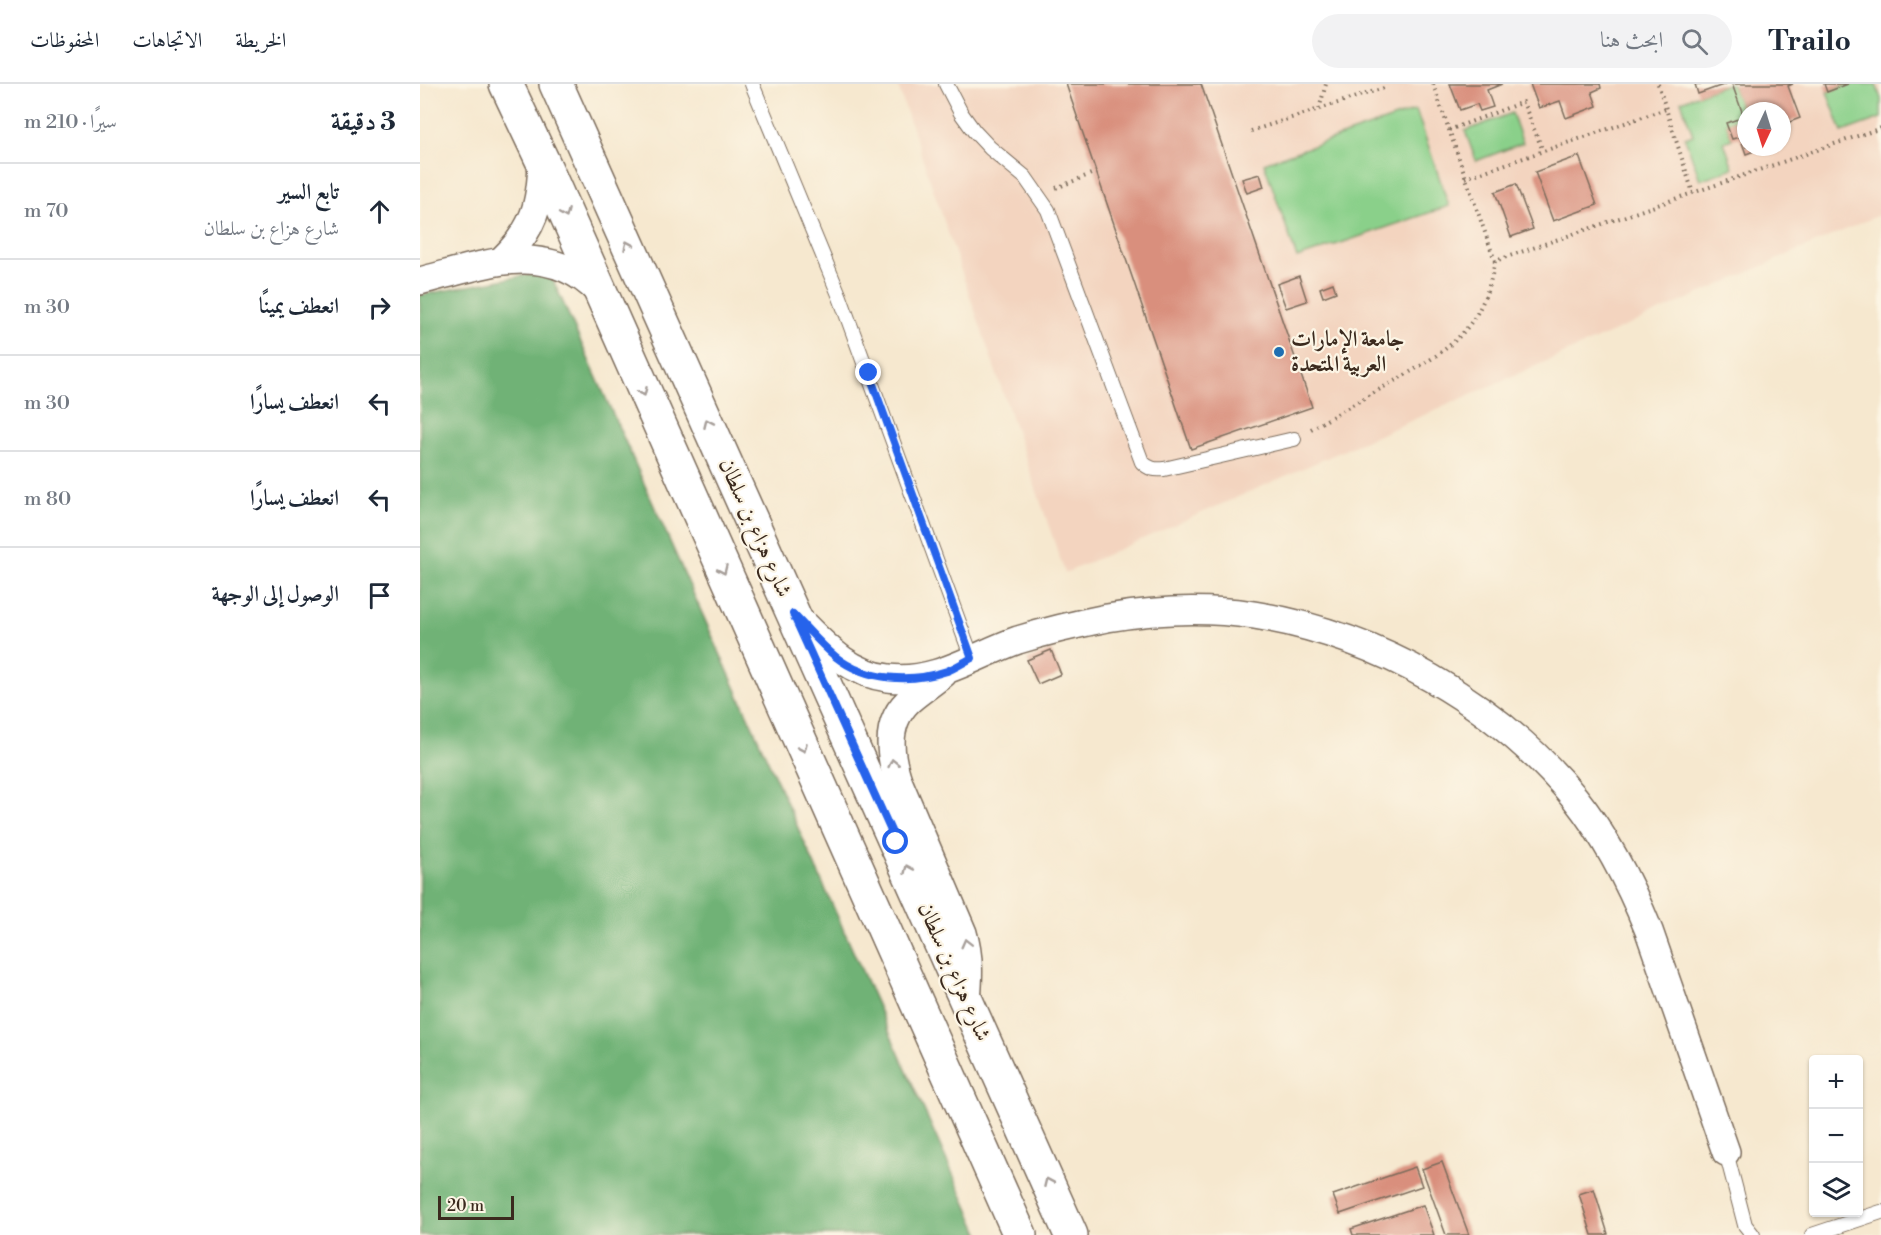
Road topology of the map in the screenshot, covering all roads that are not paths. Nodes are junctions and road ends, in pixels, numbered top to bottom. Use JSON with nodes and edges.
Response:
{"nodes":[{"id":1,"x":506,"y":84,"type":"edge"},
{"id":2,"x":556,"y":84,"type":"edge"},
{"id":3,"x":752,"y":84,"type":"edge"},
{"id":4,"x":946,"y":84,"type":"edge"},
{"id":5,"x":542,"y":160,"type":"junction"},
{"id":6,"x":501,"y":261,"type":"junction"},
{"id":7,"x":420,"y":281,"type":"edge"},
{"id":8,"x":599,"y":292,"type":"junction"},
{"id":9,"x":1294,"y":439,"type":"road end"},
{"id":10,"x":793,"y":614,"type":"junction"},
{"id":11,"x":972,"y":658,"type":"junction"},
{"id":12,"x":946,"y":671,"type":"junction"},
{"id":13,"x":967,"y":1001,"type":"junction"},
{"id":14,"x":1726,"y":1152,"type":"joint"},
{"id":15,"x":1881,"y":1212,"type":"edge"},
{"id":16,"x":1020,"y":1235,"type":"edge"},
{"id":17,"x":1071,"y":1235,"type":"edge"},
{"id":18,"x":1753,"y":1235,"type":"edge"},
{"id":19,"x":1812,"y":1235,"type":"edge"}],
"edges":[{"from":1,"to":5,"type":"main road","name":"شارع هزاع بن سلطان"},
{"from":10,"to":2,"type":"main road","name":"شارع هزاع بن سلطان","one_way":true},
{"from":3,"to":11,"type":"lane"},
{"from":4,"to":9,"type":"lane"},
{"from":5,"to":6,"type":"street"},
{"from":5,"to":8,"type":"main road","name":"شارع هزاع بن سلطان","one_way":true},
{"from":6,"to":7,"type":"street"},
{"from":6,"to":8,"type":"street"},
{"from":8,"to":16,"type":"main road","name":"شارع هزاع بن سلطان","one_way":true},
{"from":10,"to":12,"type":"street"},
{"from":13,"to":10,"type":"main road","name":"شارع هزاع بن سلطان","one_way":true},
{"from":11,"to":12,"type":"street"},
{"from":11,"to":14,"type":"street"},
{"from":13,"to":12,"type":"street","one_way":true},
{"from":17,"to":13,"type":"main road","name":"شارع هزاع بن سلطان","one_way":true},
{"from":14,"to":18,"type":"lane"},
{"from":15,"to":19,"type":"lane"}]}
